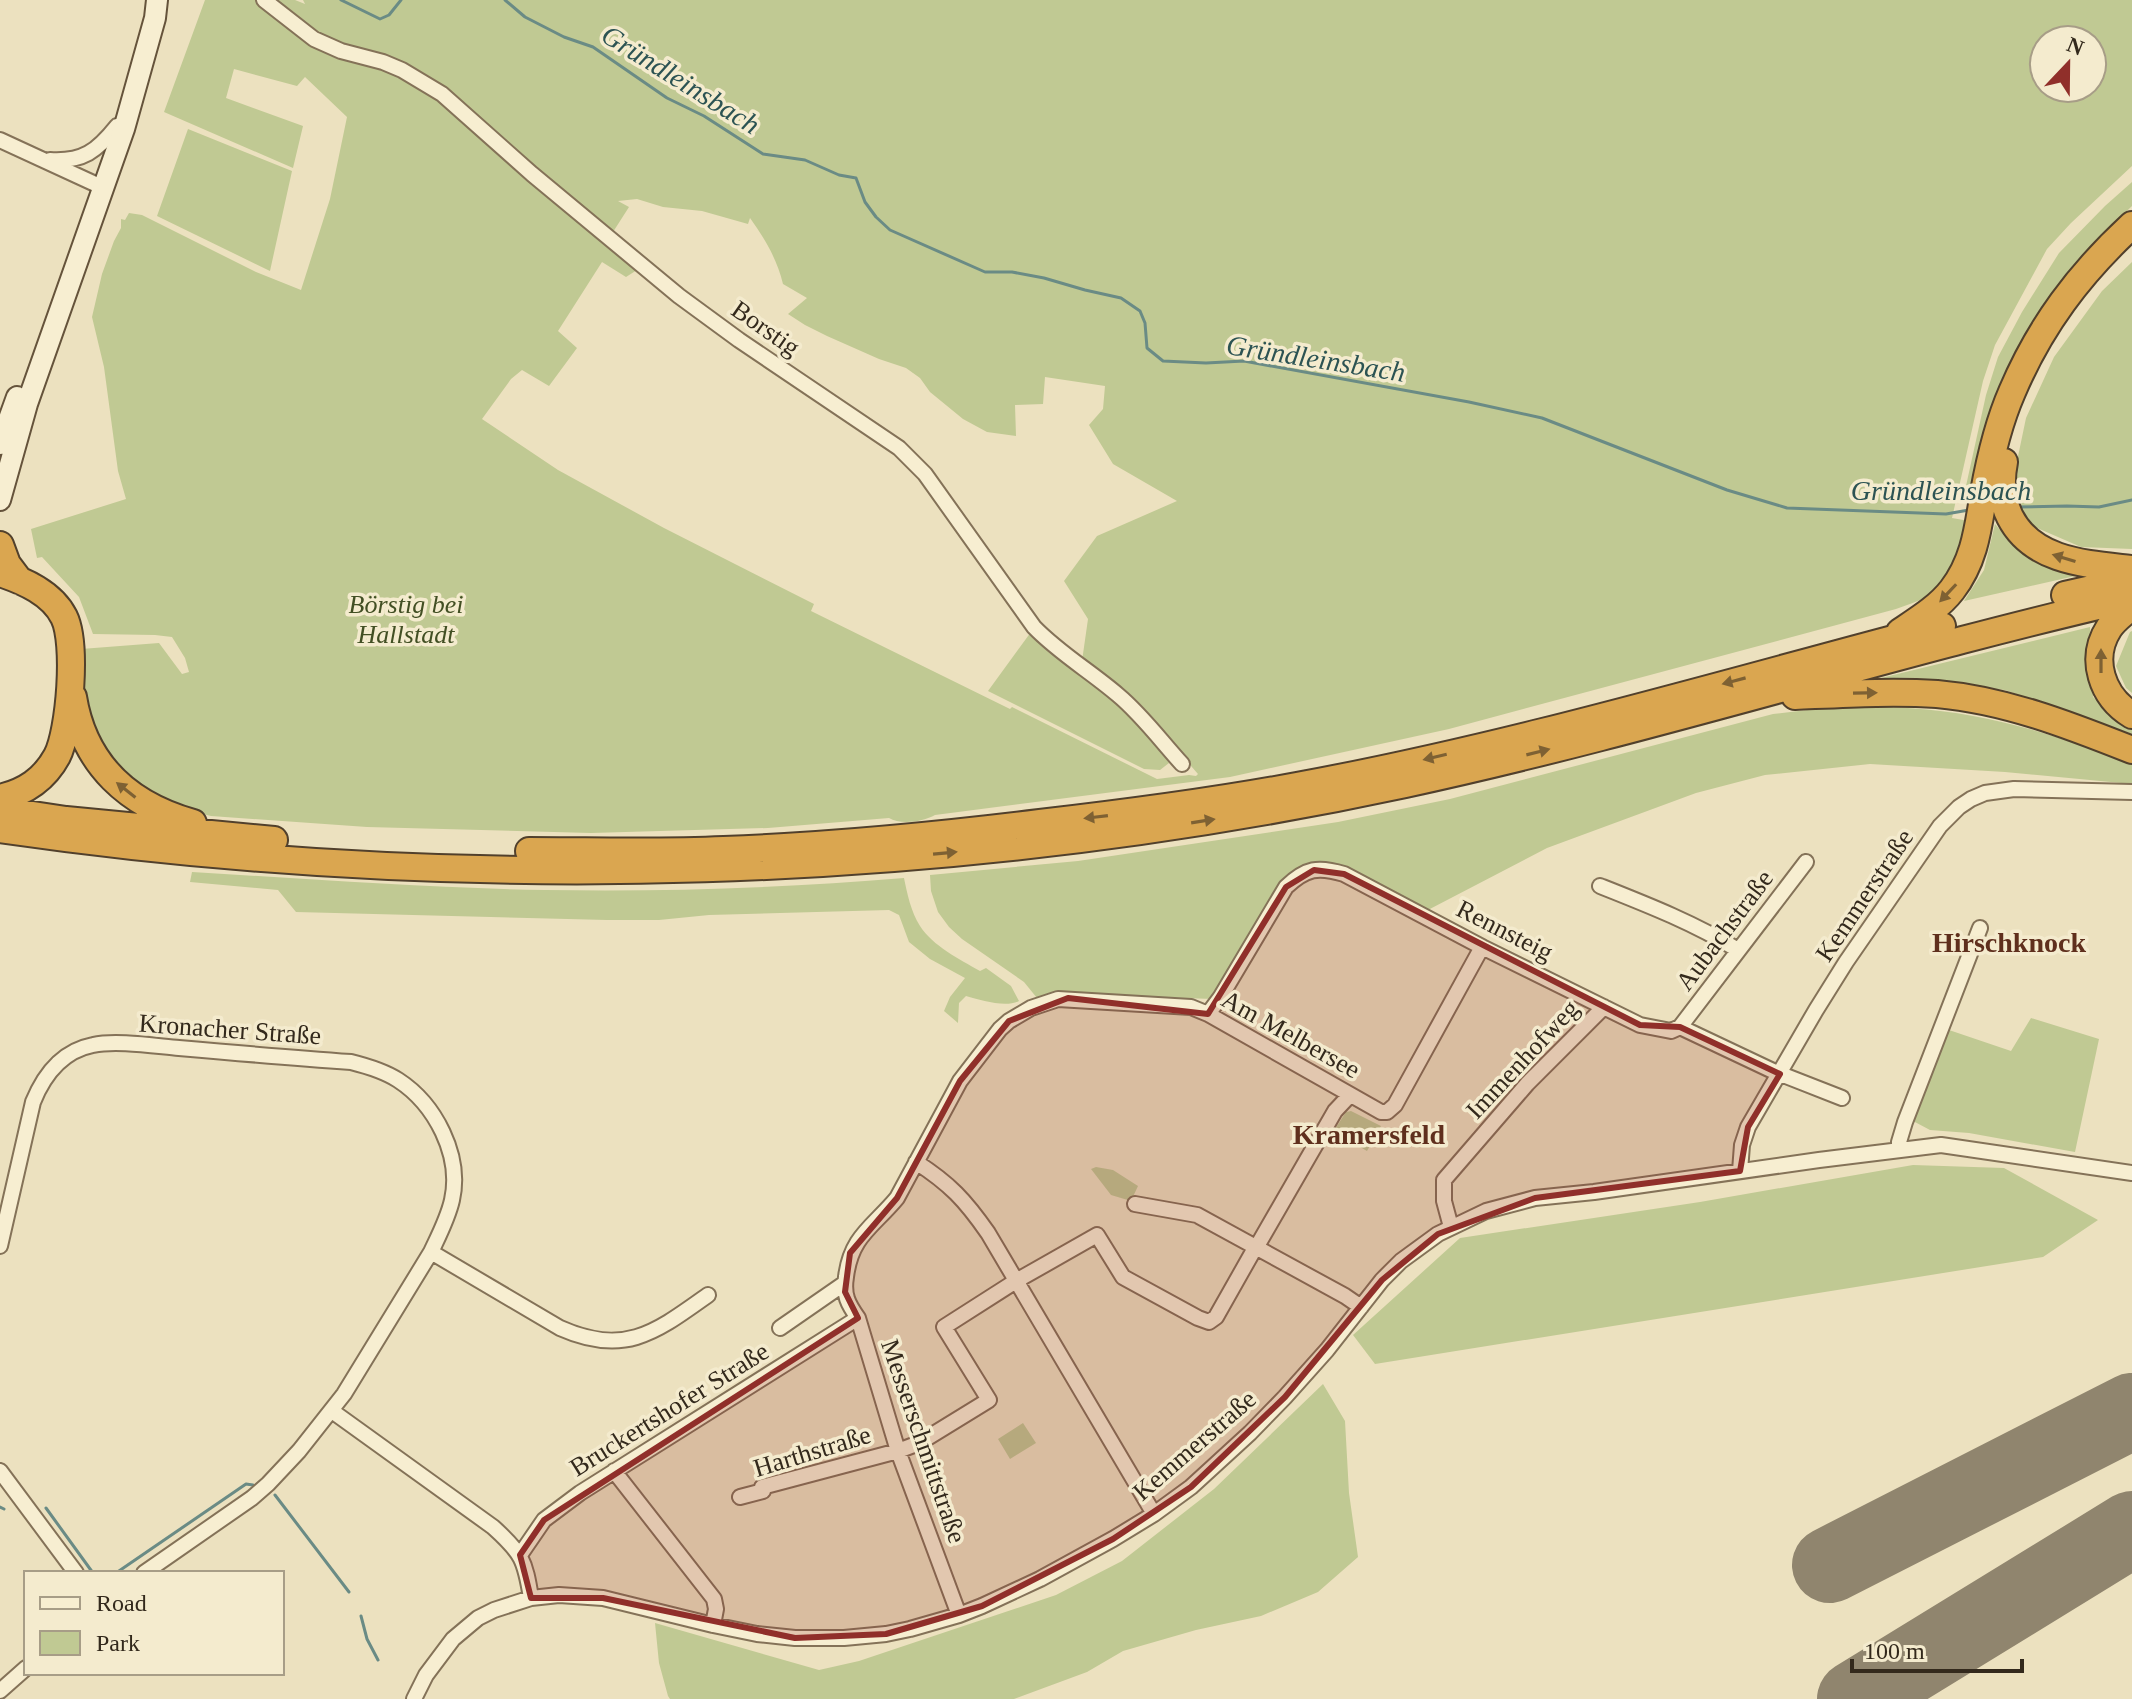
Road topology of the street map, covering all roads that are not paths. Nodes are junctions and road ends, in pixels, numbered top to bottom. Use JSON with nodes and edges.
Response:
{"nodes":[{"id":1,"x":155,"y":0,"type":"edge"},
{"id":2,"x":264,"y":0,"type":"edge"},
{"id":3,"x":117,"y":126,"type":"junction"},
{"id":4,"x":0,"y":140,"type":"edge"},
{"id":5,"x":44,"y":159,"type":"junction"},
{"id":6,"x":100,"y":186,"type":"junction"},
{"id":7,"x":2132,"y":225,"type":"edge"},
{"id":8,"x":2132,"y":244,"type":"edge"},
{"id":9,"x":0,"y":444,"type":"edge"},
{"id":10,"x":0,"y":500,"type":"edge"},
{"id":11,"x":1999,"y":503,"type":"junction"},
{"id":12,"x":0,"y":545,"type":"edge"},
{"id":13,"x":2132,"y":569,"type":"edge"},
{"id":14,"x":2132,"y":580,"type":"edge"},
{"id":15,"x":13,"y":582,"type":"edge"},
{"id":16,"x":2132,"y":598,"type":"edge"},
{"id":17,"x":2132,"y":606,"type":"edge"},
{"id":18,"x":1887,"y":641,"type":"junction"},
{"id":19,"x":71,"y":682,"type":"junction"},
{"id":20,"x":1732,"y":702,"type":"junction"},
{"id":21,"x":2132,"y":715,"type":"edge"},
{"id":22,"x":2132,"y":750,"type":"edge"},
{"id":23,"x":1182,"y":764,"type":"dead end"},
{"id":24,"x":2132,"y":792,"type":"edge"},
{"id":25,"x":0,"y":798,"type":"edge"},
{"id":26,"x":0,"y":810,"type":"edge"},
{"id":27,"x":0,"y":829,"type":"edge"},
{"id":28,"x":249,"y":839,"type":"junction"},
{"id":29,"x":1806,"y":862,"type":"dead end"},
{"id":30,"x":1600,"y":886,"type":"dead end"},
{"id":31,"x":1980,"y":928,"type":"dead end"},
{"id":32,"x":1482,"y":947,"type":"junction"},
{"id":33,"x":1738,"y":950,"type":"junction"},
{"id":34,"x":1604,"y":1007,"type":"junction"},
{"id":35,"x":1208,"y":1014,"type":"junction"},
{"id":36,"x":1680,"y":1027,"type":"junction"},
{"id":37,"x":1780,"y":1074,"type":"junction"},
{"id":38,"x":1350,"y":1095,"type":"junction"},
{"id":39,"x":1842,"y":1098,"type":"dead end"},
{"id":40,"x":1899,"y":1150,"type":"junction"},
{"id":41,"x":916,"y":1162,"type":"junction"},
{"id":42,"x":1740,"y":1171,"type":"junction"},
{"id":43,"x":2132,"y":1173,"type":"edge"},
{"id":44,"x":1135,"y":1204,"type":"dead end"},
{"id":45,"x":1451,"y":1227,"type":"junction"},
{"id":46,"x":0,"y":1246,"type":"edge"},
{"id":47,"x":1256,"y":1248,"type":"junction"},
{"id":48,"x":431,"y":1252,"type":"junction"},
{"id":49,"x":1016,"y":1281,"type":"junction"},
{"id":50,"x":845,"y":1283,"type":"junction"},
{"id":51,"x":708,"y":1295,"type":"dead end"},
{"id":52,"x":1361,"y":1307,"type":"junction"},
{"id":53,"x":858,"y":1318,"type":"junction"},
{"id":54,"x":780,"y":1328,"type":"dead end"},
{"id":55,"x":332,"y":1411,"type":"junction"},
{"id":56,"x":898,"y":1451,"type":"junction"},
{"id":57,"x":0,"y":1471,"type":"edge"},
{"id":58,"x":614,"y":1471,"type":"junction"},
{"id":59,"x":740,"y":1497,"type":"dead end"},
{"id":60,"x":1154,"y":1514,"type":"junction"},
{"id":61,"x":520,"y":1555,"type":"junction"},
{"id":62,"x":75,"y":1571,"type":"edge"},
{"id":63,"x":147,"y":1571,"type":"edge"},
{"id":64,"x":531,"y":1598,"type":"junction"},
{"id":65,"x":959,"y":1615,"type":"junction"},
{"id":66,"x":713,"y":1625,"type":"junction"},
{"id":67,"x":24,"y":1670,"type":"edge"},
{"id":68,"x":0,"y":1691,"type":"edge"},
{"id":69,"x":414,"y":1699,"type":"edge"}],
"edges":[{"from":1,"to":3,"type":"main road"},
{"from":1,"to":6,"type":"main road"},
{"from":2,"to":23,"type":"street","name":"Borstig"},
{"from":3,"to":5,"type":"street"},
{"from":3,"to":6,"type":"main road"},
{"from":4,"to":5,"type":"street"},
{"from":5,"to":6,"type":"street"},
{"from":6,"to":9,"type":"main road"},
{"from":6,"to":10,"type":"main road"},
{"from":7,"to":11,"type":"highway"},
{"from":8,"to":11,"type":"highway"},
{"from":13,"to":11,"type":"highway","one_way":true},
{"from":11,"to":18,"type":"highway","one_way":true},
{"from":12,"to":15,"type":"highway"},
{"from":14,"to":18,"type":"highway"},
{"from":15,"to":19,"type":"highway"},
{"from":16,"to":20,"type":"highway"},
{"from":21,"to":17,"type":"highway","one_way":true},
{"from":18,"to":28,"type":"highway","one_way":true},
{"from":19,"to":25,"type":"highway"},
{"from":28,"to":19,"type":"highway","one_way":true},
{"from":20,"to":22,"type":"highway","one_way":true},
{"from":27,"to":20,"type":"highway","one_way":true},
{"from":24,"to":37,"type":"street","name":"Kemmerstraße"},
{"from":26,"to":28,"type":"highway"},
{"from":29,"to":33,"type":"street","name":"Aubachstraße"},
{"from":30,"to":33,"type":"street"},
{"from":31,"to":40,"type":"street"},
{"from":32,"to":34,"type":"street","name":"Rennsteig"},
{"from":32,"to":35,"type":"street","name":"Rennsteig"},
{"from":32,"to":38,"type":"street","name":"Am Melbersee"},
{"from":33,"to":36,"type":"street","name":"Aubachstraße"},
{"from":34,"to":36,"type":"street","name":"Rennsteig"},
{"from":34,"to":45,"type":"street","name":"Immenhofweg"},
{"from":35,"to":38,"type":"street","name":"Am Melbersee"},
{"from":35,"to":41,"type":"street","name":"Am Melbersee"},
{"from":36,"to":37,"type":"street","name":"Rennsteig"},
{"from":37,"to":39,"type":"street","name":"Rennsteig"},
{"from":37,"to":42,"type":"street","name":"Kemmerstraße"},
{"from":38,"to":47,"type":"street"},
{"from":40,"to":42,"type":"street","name":"Kemmerstraße"},
{"from":40,"to":43,"type":"street","name":"Kemmerstraße"},
{"from":41,"to":49,"type":"street"},
{"from":41,"to":50,"type":"street"},
{"from":42,"to":45,"type":"street","name":"Kemmerstraße"},
{"from":44,"to":47,"type":"street"},
{"from":45,"to":52,"type":"street","name":"Kemmerstraße"},
{"from":46,"to":48,"type":"street","name":"Kronacher Straße"},
{"from":47,"to":49,"type":"street"},
{"from":47,"to":52,"type":"street"},
{"from":48,"to":51,"type":"street"},
{"from":48,"to":55,"type":"street","name":"Kronacher Straße"},
{"from":49,"to":56,"type":"street","name":"Harthstraße"},
{"from":49,"to":60,"type":"street"},
{"from":50,"to":53,"type":"street","name":"Messerschmittstraße"},
{"from":50,"to":54,"type":"street"},
{"from":52,"to":60,"type":"street","name":"Kemmerstraße"},
{"from":53,"to":56,"type":"street","name":"Messerschmittstraße"},
{"from":53,"to":58,"type":"street","name":"Bruckertshofer Straße"},
{"from":55,"to":61,"type":"street"},
{"from":55,"to":63,"type":"street","name":"Kronacher Straße"},
{"from":56,"to":59,"type":"street","name":"Harthstraße"},
{"from":56,"to":65,"type":"street","name":"Messerschmittstraße"},
{"from":57,"to":62,"type":"street"},
{"from":58,"to":61,"type":"street","name":"Bruckertshofer Straße"},
{"from":58,"to":66,"type":"street"},
{"from":60,"to":65,"type":"street","name":"Kemmerstraße"},
{"from":61,"to":64,"type":"street"},
{"from":64,"to":66,"type":"street","name":"Kemmerstraße"},
{"from":64,"to":69,"type":"street","name":"Kemmerstraße"},
{"from":65,"to":66,"type":"street","name":"Kemmerstraße"},
{"from":67,"to":68,"type":"street"}]}
